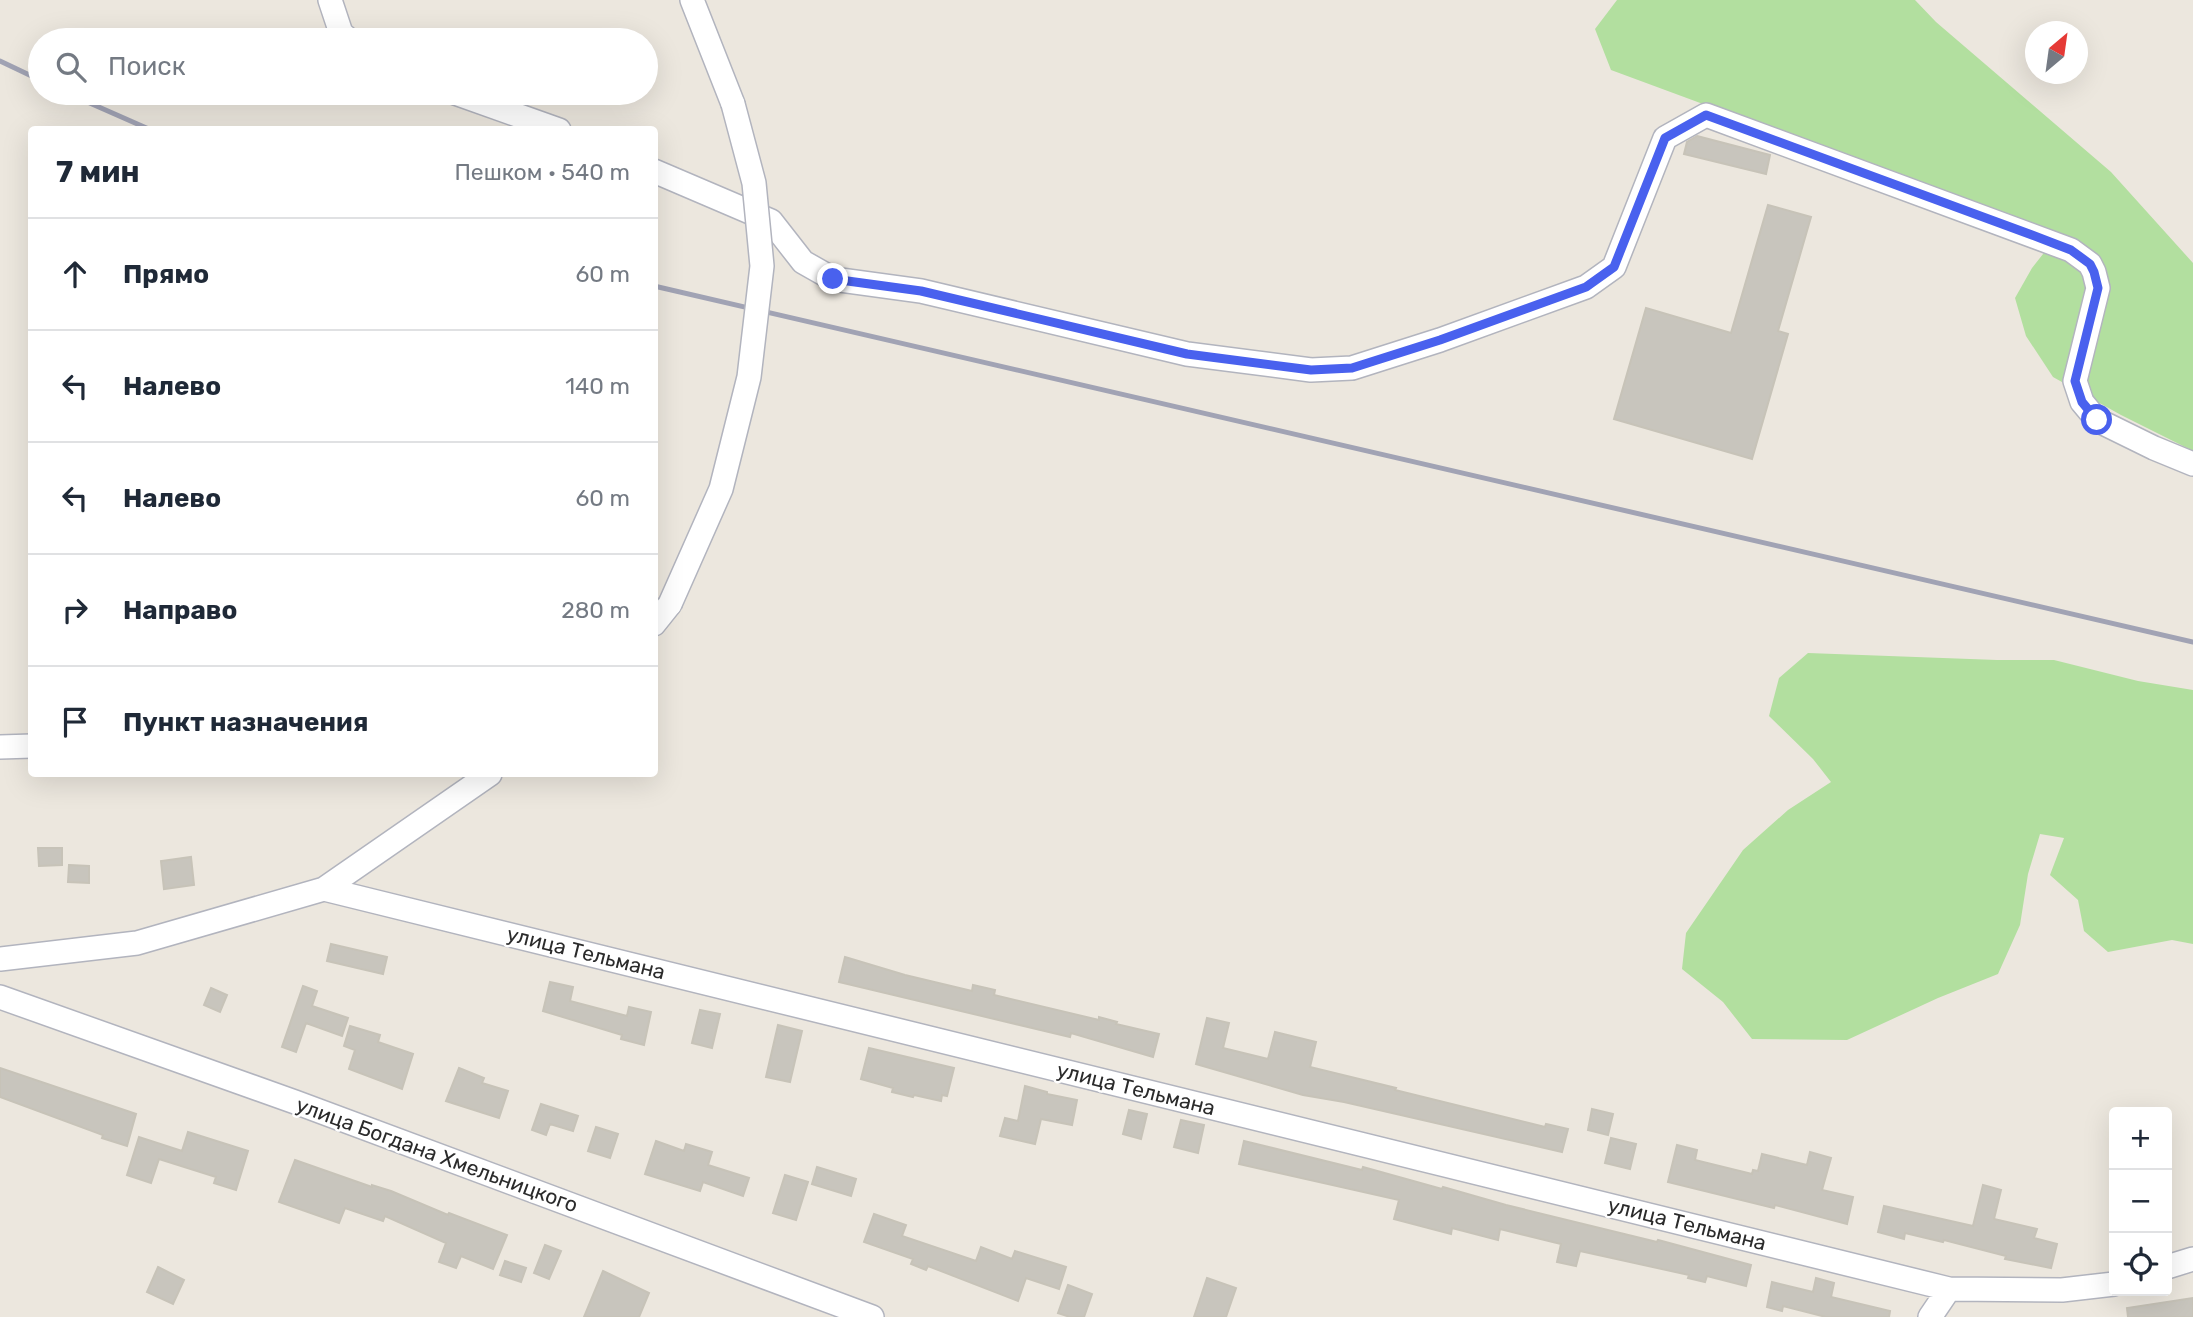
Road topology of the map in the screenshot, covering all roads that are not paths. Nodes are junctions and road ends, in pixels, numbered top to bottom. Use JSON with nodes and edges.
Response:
{"nodes":[{"id":1,"x":330,"y":0,"type":"edge"},
{"id":2,"x":692,"y":0,"type":"edge"},
{"id":3,"x":339,"y":28,"type":"edge"},
{"id":4,"x":489,"y":105,"type":"edge"},
{"id":5,"x":548,"y":126,"type":"edge"},
{"id":6,"x":658,"y":173,"type":"edge"},
{"id":7,"x":2193,"y":464,"type":"edge"},
{"id":8,"x":658,"y":619,"type":"edge"},
{"id":9,"x":28,"y":746,"type":"edge"},
{"id":10,"x":0,"y":747,"type":"edge"},
{"id":11,"x":486,"y":777,"type":"edge"},
{"id":12,"x":324,"y":889,"type":"junction"},
{"id":13,"x":0,"y":959,"type":"edge"},
{"id":14,"x":0,"y":997,"type":"edge"},
{"id":15,"x":2193,"y":1259,"type":"edge"},
{"id":16,"x":2172,"y":1265,"type":"edge"},
{"id":17,"x":2109,"y":1285,"type":"edge"},
{"id":18,"x":1949,"y":1289,"type":"junction"},
{"id":19,"x":872,"y":1317,"type":"edge"},
{"id":20,"x":1930,"y":1317,"type":"edge"}],
"edges":[{"from":1,"to":3,"type":"street"},
{"from":2,"to":8,"type":"street","bridge":true},
{"from":4,"to":5,"type":"street"},
{"from":6,"to":7,"type":"street"},
{"from":9,"to":10,"type":"street"},
{"from":11,"to":12,"type":"street"},
{"from":12,"to":13,"type":"street"},
{"from":12,"to":18,"type":"street","name":"улица Тельмана"},
{"from":14,"to":19,"type":"street","name":"улица Богдана Хмельницкого"},
{"from":15,"to":16,"type":"street"},
{"from":17,"to":18,"type":"street"},
{"from":18,"to":20,"type":"street"}]}
